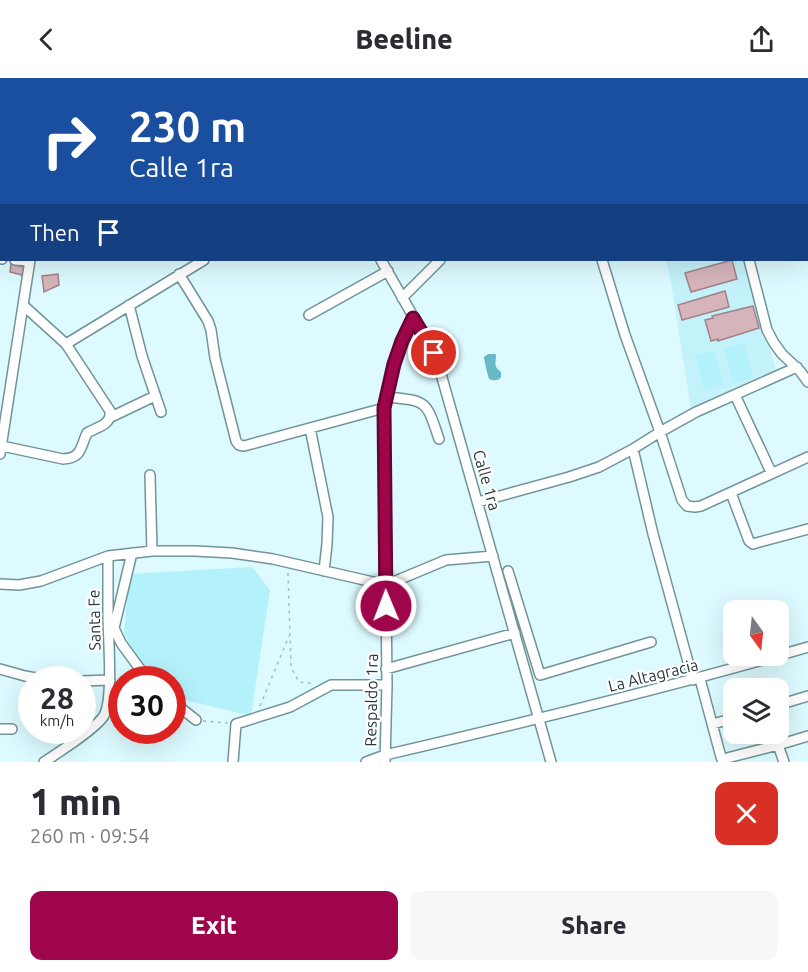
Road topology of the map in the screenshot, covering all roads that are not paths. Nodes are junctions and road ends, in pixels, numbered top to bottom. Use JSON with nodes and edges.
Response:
{"nodes":[{"id":1,"x":30,"y":261,"type":"edge"},
{"id":2,"x":202,"y":261,"type":"edge"},
{"id":3,"x":382,"y":261,"type":"edge"},
{"id":4,"x":439,"y":261,"type":"edge"},
{"id":5,"x":602,"y":261,"type":"edge"},
{"id":6,"x":749,"y":261,"type":"edge"},
{"id":7,"x":388,"y":271,"type":"junction"},
{"id":8,"x":179,"y":274,"type":"junction"},
{"id":9,"x":402,"y":298,"type":"junction"},
{"id":10,"x":23,"y":305,"type":"junction"},
{"id":11,"x":129,"y":305,"type":"junction"},
{"id":12,"x":309,"y":315,"type":"dead end"},
{"id":13,"x":413,"y":318,"type":"junction"},
{"id":14,"x":66,"y":344,"type":"junction"},
{"id":15,"x":802,"y":368,"type":"edge"},
{"id":16,"x":808,"y":382,"type":"edge"},
{"id":17,"x":735,"y":394,"type":"junction"},
{"id":18,"x":155,"y":396,"type":"junction"},
{"id":19,"x":387,"y":397,"type":"junction"},
{"id":20,"x":384,"y":408,"type":"junction"},
{"id":21,"x":4,"y":412,"type":"edge"},
{"id":22,"x":161,"y":412,"type":"dead end"},
{"id":23,"x":111,"y":417,"type":"junction"},
{"id":24,"x":310,"y":428,"type":"junction"},
{"id":25,"x":660,"y":432,"type":"junction"},
{"id":26,"x":439,"y":439,"type":"dead end"},
{"id":27,"x":633,"y":449,"type":"junction"},
{"id":28,"x":1,"y":450,"type":"edge"},
{"id":29,"x":808,"y":457,"type":"edge"},
{"id":30,"x":771,"y":472,"type":"junction"},
{"id":31,"x":150,"y":475,"type":"dead end"},
{"id":32,"x":731,"y":493,"type":"junction"},
{"id":33,"x":478,"y":502,"type":"junction"},
{"id":34,"x":808,"y":529,"type":"edge"},
{"id":35,"x":152,"y":551,"type":"junction"},
{"id":36,"x":132,"y":553,"type":"junction"},
{"id":37,"x":108,"y":556,"type":"junction"},
{"id":38,"x":493,"y":556,"type":"junction"},
{"id":39,"x":324,"y":571,"type":"junction"},
{"id":40,"x":508,"y":571,"type":"dead end"},
{"id":41,"x":0,"y":584,"type":"edge"},
{"id":42,"x":386,"y":585,"type":"junction"},
{"id":43,"x":108,"y":616,"type":"junction"},
{"id":44,"x":114,"y":627,"type":"junction"},
{"id":45,"x":515,"y":633,"type":"junction"},
{"id":46,"x":651,"y":642,"type":"dead end"},
{"id":47,"x":808,"y":648,"type":"edge"},
{"id":48,"x":110,"y":666,"type":"edge"},
{"id":49,"x":138,"y":666,"type":"edge"},
{"id":50,"x":386,"y":669,"type":"junction"},
{"id":51,"x":540,"y":675,"type":"junction"},
{"id":52,"x":528,"y":677,"type":"junction"},
{"id":53,"x":696,"y":679,"type":"junction"},
{"id":54,"x":387,"y":685,"type":"junction"},
{"id":55,"x":808,"y":696,"type":"edge"},
{"id":56,"x":108,"y":697,"type":"edge"},
{"id":57,"x":789,"y":702,"type":"edge"},
{"id":58,"x":186,"y":712,"type":"edge"},
{"id":59,"x":539,"y":719,"type":"junction"},
{"id":60,"x":196,"y":720,"type":"dead end"},
{"id":61,"x":723,"y":721,"type":"edge"},
{"id":62,"x":713,"y":724,"type":"junction"},
{"id":63,"x":0,"y":729,"type":"edge"},
{"id":64,"x":12,"y":729,"type":"dead end"},
{"id":65,"x":808,"y":736,"type":"edge"},
{"id":66,"x":778,"y":745,"type":"junction"},
{"id":67,"x":385,"y":759,"type":"edge"},
{"id":68,"x":723,"y":760,"type":"edge"},
{"id":69,"x":44,"y":762,"type":"edge"},
{"id":70,"x":233,"y":762,"type":"edge"},
{"id":71,"x":366,"y":762,"type":"edge"},
{"id":72,"x":548,"y":762,"type":"edge"},
{"id":73,"x":784,"y":762,"type":"edge"}],
"edges":[{"from":1,"to":10,"type":"street"},
{"from":2,"to":8,"type":"street"},
{"from":3,"to":7,"type":"street","name":"Calle 1ra"},
{"from":4,"to":9,"type":"street"},
{"from":5,"to":25,"type":"street"},
{"from":6,"to":15,"type":"street"},
{"from":7,"to":9,"type":"street","name":"Calle 1ra"},
{"from":7,"to":12,"type":"street"},
{"from":8,"to":11,"type":"street"},
{"from":8,"to":24,"type":"street"},
{"from":9,"to":13,"type":"street","name":"Calle 1ra"},
{"from":10,"to":14,"type":"street"},
{"from":10,"to":21,"type":"street"},
{"from":11,"to":14,"type":"street"},
{"from":11,"to":18,"type":"street"},
{"from":13,"to":19,"type":"street","name":"Respaldo 1ra"},
{"from":13,"to":33,"type":"street","name":"Calle 1ra"},
{"from":14,"to":23,"type":"street"},
{"from":15,"to":16,"type":"street"},
{"from":15,"to":17,"type":"street"},
{"from":17,"to":25,"type":"street"},
{"from":17,"to":30,"type":"street"},
{"from":18,"to":22,"type":"street"},
{"from":18,"to":23,"type":"street"},
{"from":19,"to":20,"type":"street","name":"Respaldo 1ra"},
{"from":19,"to":26,"type":"street"},
{"from":20,"to":24,"type":"street"},
{"from":20,"to":42,"type":"street","name":"Respaldo 1ra"},
{"from":21,"to":28,"type":"street"},
{"from":23,"to":28,"type":"street"},
{"from":24,"to":39,"type":"street"},
{"from":25,"to":27,"type":"street"},
{"from":25,"to":32,"type":"street"},
{"from":27,"to":33,"type":"street"},
{"from":27,"to":53,"type":"street"},
{"from":29,"to":30,"type":"street"},
{"from":30,"to":32,"type":"street"},
{"from":31,"to":35,"type":"street"},
{"from":32,"to":34,"type":"street"},
{"from":33,"to":38,"type":"street","name":"Calle 1ra"},
{"from":35,"to":36,"type":"street"},
{"from":35,"to":39,"type":"street"},
{"from":36,"to":37,"type":"street"},
{"from":36,"to":44,"type":"street"},
{"from":37,"to":41,"type":"street"},
{"from":37,"to":43,"type":"street","name":"Santa Fe"},
{"from":38,"to":42,"type":"street"},
{"from":38,"to":45,"type":"street","name":"Calle 1ra"},
{"from":39,"to":42,"type":"street"},
{"from":40,"to":51,"type":"street"},
{"from":42,"to":50,"type":"street","name":"Respaldo 1ra"},
{"from":43,"to":44,"type":"street"},
{"from":43,"to":48,"type":"street","name":"Santa Fe"},
{"from":44,"to":49,"type":"street"},
{"from":45,"to":50,"type":"street"},
{"from":45,"to":52,"type":"street","name":"Calle 1ra"},
{"from":46,"to":51,"type":"street"},
{"from":47,"to":53,"type":"street","name":"La Altagracia"},
{"from":50,"to":54,"type":"street","name":"Respaldo 1ra"},
{"from":51,"to":52,"type":"street"},
{"from":52,"to":59,"type":"street","name":"Calle 1ra"},
{"from":53,"to":59,"type":"street","name":"La Altagracia"},
{"from":53,"to":62,"type":"street"},
{"from":54,"to":67,"type":"street","name":"Respaldo 1ra"},
{"from":54,"to":70,"type":"street"},
{"from":55,"to":57,"type":"street"},
{"from":56,"to":69,"type":"street","name":"Santa Fe"},
{"from":58,"to":60,"type":"street"},
{"from":59,"to":67,"type":"street","name":"La Altagracia"},
{"from":59,"to":72,"type":"street","name":"Calle 1ra"},
{"from":61,"to":62,"type":"street"},
{"from":62,"to":68,"type":"street"},
{"from":63,"to":64,"type":"street"},
{"from":65,"to":66,"type":"street"},
{"from":66,"to":68,"type":"street"},
{"from":66,"to":73,"type":"street"},
{"from":67,"to":71,"type":"street","name":"La Altagracia"}]}
